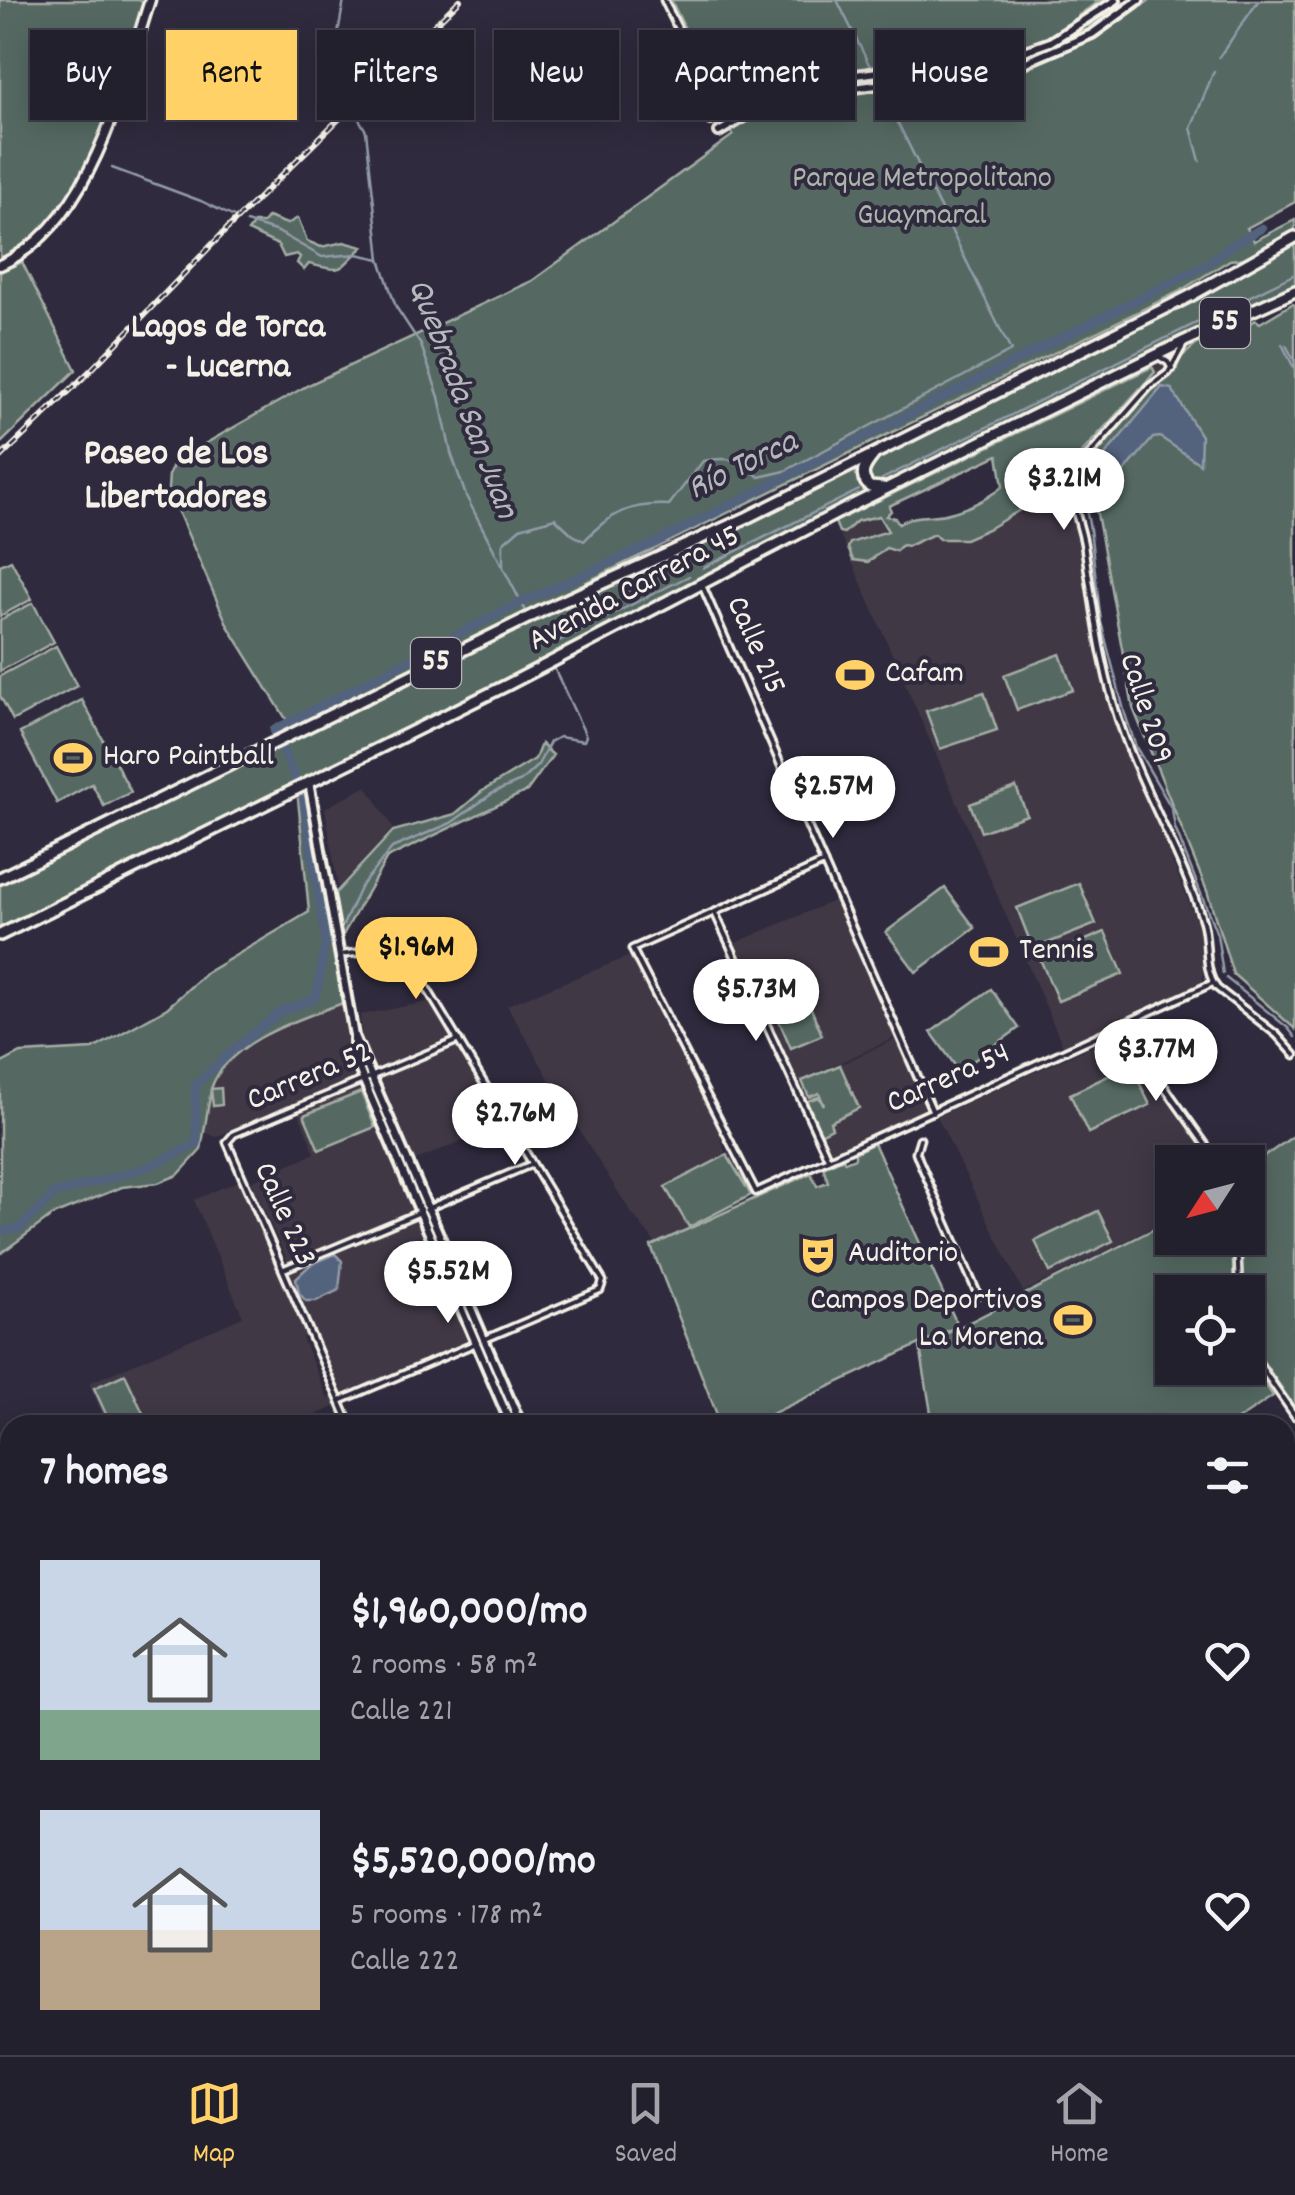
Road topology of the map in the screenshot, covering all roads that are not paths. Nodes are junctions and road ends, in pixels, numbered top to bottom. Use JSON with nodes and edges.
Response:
{"nodes":[{"id":1,"x":150,"y":0,"type":"edge"},
{"id":2,"x":664,"y":0,"type":"edge"},
{"id":3,"x":1116,"y":0,"type":"edge"},
{"id":4,"x":1139,"y":0,"type":"edge"},
{"id":5,"x":141,"y":30,"type":"edge"},
{"id":6,"x":677,"y":30,"type":"edge"},
{"id":7,"x":855,"y":75,"type":"edge"},
{"id":8,"x":110,"y":120,"type":"edge"},
{"id":9,"x":716,"y":120,"type":"edge"},
{"id":10,"x":720,"y":131,"type":"joint"},
{"id":11,"x":1295,"y":236,"type":"edge"},
{"id":12,"x":0,"y":266,"type":"edge"},
{"id":13,"x":1295,"y":292,"type":"edge"},
{"id":14,"x":1186,"y":341,"type":"junction"},
{"id":15,"x":1156,"y":356,"type":"junction"},
{"id":16,"x":1172,"y":369,"type":"junction"},
{"id":17,"x":874,"y":454,"type":"junction"},
{"id":18,"x":892,"y":487,"type":"junction"},
{"id":19,"x":701,"y":584,"type":"junction"},
{"id":20,"x":310,"y":782,"type":"junction"},
{"id":21,"x":824,"y":863,"type":"junction"},
{"id":22,"x":0,"y":878,"type":"edge"},
{"id":23,"x":714,"y":913,"type":"junction"},
{"id":24,"x":0,"y":935,"type":"edge"},
{"id":25,"x":340,"y":955,"type":"junction"},
{"id":26,"x":1213,"y":984,"type":"junction"},
{"id":27,"x":1122,"y":1027,"type":"junction"},
{"id":28,"x":459,"y":1040,"type":"junction"},
{"id":29,"x":1295,"y":1055,"type":"edge"},
{"id":30,"x":368,"y":1079,"type":"junction"},
{"id":31,"x":933,"y":1112,"type":"junction"},
{"id":32,"x":234,"y":1134,"type":"joint"},
{"id":33,"x":920,"y":1140,"type":"dead end"},
{"id":34,"x":1206,"y":1145,"type":"edge"},
{"id":35,"x":829,"y":1159,"type":"junction"},
{"id":36,"x":532,"y":1164,"type":"junction"},
{"id":37,"x":429,"y":1208,"type":"junction"},
{"id":38,"x":420,"y":1212,"type":"junction"},
{"id":39,"x":282,"y":1270,"type":"junction"},
{"id":40,"x":978,"y":1295,"type":"dead end"},
{"id":41,"x":485,"y":1340,"type":"junction"},
{"id":42,"x":476,"y":1344,"type":"junction"},
{"id":43,"x":1265,"y":1373,"type":"edge"},
{"id":44,"x":340,"y":1401,"type":"junction"},
{"id":45,"x":346,"y":1415,"type":"edge"},
{"id":46,"x":507,"y":1415,"type":"edge"},
{"id":47,"x":517,"y":1415,"type":"edge"},
{"id":48,"x":1294,"y":1415,"type":"edge"}],
"edges":[{"from":1,"to":5,"type":"main road"},
{"from":2,"to":6,"type":"street"},
{"from":3,"to":7,"type":"street"},
{"from":4,"to":10,"type":"street"},
{"from":8,"to":12,"type":"main road"},
{"from":9,"to":10,"type":"street"},
{"from":11,"to":17,"type":"highway","name":"Avenida Carrera 45","number":"55"},
{"from":13,"to":14,"type":"highway","name":"Avenida Carrera 45","number":"55"},
{"from":14,"to":15,"type":"highway","name":"Avenida Carrera 45","number":"55"},
{"from":14,"to":16,"type":"street","name":"Calle 209"},
{"from":15,"to":16,"type":"street"},
{"from":15,"to":18,"type":"highway","name":"Avenida Carrera 45","number":"55"},
{"from":16,"to":26,"type":"street","name":"Calle 209"},
{"from":17,"to":18,"type":"highway"},
{"from":17,"to":22,"type":"highway","name":"Avenida Carrera 45","number":"55"},
{"from":18,"to":19,"type":"highway","name":"Avenida Carrera 45","number":"55"},
{"from":19,"to":20,"type":"highway","name":"Avenida Carrera 45","number":"55"},
{"from":19,"to":21,"type":"street","name":"Calle 215"},
{"from":20,"to":24,"type":"highway","name":"Avenida Carrera 45","number":"55"},
{"from":20,"to":25,"type":"street"},
{"from":21,"to":23,"type":"street"},
{"from":21,"to":31,"type":"street","name":"Calle 215"},
{"from":23,"to":35,"type":"street"},
{"from":23,"to":35,"type":"street","name":"Carrera 54"},
{"from":25,"to":28,"type":"street"},
{"from":25,"to":30,"type":"street"},
{"from":26,"to":27,"type":"street","name":"Carrera 54"},
{"from":26,"to":29,"type":"street"},
{"from":27,"to":31,"type":"street","name":"Carrera 54"},
{"from":27,"to":34,"type":"street"},
{"from":28,"to":30,"type":"street","name":"Carrera 52"},
{"from":28,"to":36,"type":"street"},
{"from":30,"to":32,"type":"street","name":"Carrera 52"},
{"from":30,"to":37,"type":"street"},
{"from":30,"to":38,"type":"street"},
{"from":31,"to":35,"type":"street","name":"Carrera 54"},
{"from":32,"to":39,"type":"street","name":"Calle 223"},
{"from":33,"to":40,"type":"street"},
{"from":36,"to":37,"type":"street"},
{"from":36,"to":41,"type":"street"},
{"from":37,"to":38,"type":"street"},
{"from":37,"to":41,"type":"street"},
{"from":38,"to":39,"type":"street"},
{"from":38,"to":42,"type":"street"},
{"from":39,"to":44,"type":"street","name":"Calle 223"},
{"from":41,"to":42,"type":"street"},
{"from":41,"to":47,"type":"street"},
{"from":42,"to":44,"type":"street"},
{"from":42,"to":46,"type":"street"},
{"from":43,"to":48,"type":"street"},
{"from":44,"to":45,"type":"street","name":"Calle 223"}]}
